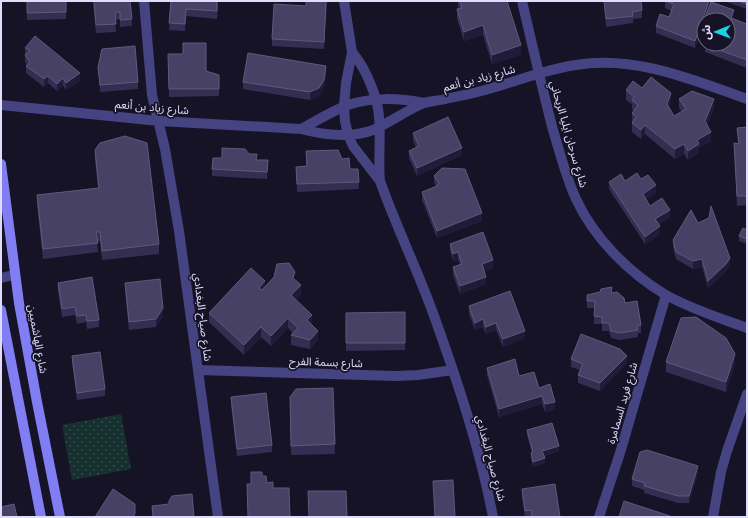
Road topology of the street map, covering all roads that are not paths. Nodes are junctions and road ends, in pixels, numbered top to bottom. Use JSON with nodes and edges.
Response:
{"nodes":[{"id":1,"x":144,"y":1,"type":"edge"},
{"id":2,"x":344,"y":1,"type":"edge"},
{"id":3,"x":522,"y":1,"type":"edge"},
{"id":4,"x":352,"y":52,"type":"junction"},
{"id":5,"x":539,"y":74,"type":"junction"},
{"id":6,"x":747,"y":99,"type":"edge"},
{"id":7,"x":376,"y":100,"type":"junction"},
{"id":8,"x":424,"y":103,"type":"junction"},
{"id":9,"x":1,"y":105,"type":"edge"},
{"id":10,"x":344,"y":106,"type":"junction"},
{"id":11,"x":159,"y":121,"type":"junction"},
{"id":12,"x":379,"y":127,"type":"junction"},
{"id":13,"x":301,"y":129,"type":"junction"},
{"id":14,"x":348,"y":135,"type":"junction"},
{"id":15,"x":1,"y":164,"type":"edge"},
{"id":16,"x":380,"y":181,"type":"junction"},
{"id":17,"x":14,"y":275,"type":"junction"},
{"id":18,"x":1,"y":278,"type":"edge"},
{"id":19,"x":666,"y":295,"type":"junction"},
{"id":20,"x":1,"y":310,"type":"edge"},
{"id":21,"x":747,"y":328,"type":"edge"},
{"id":22,"x":198,"y":370,"type":"junction"},
{"id":23,"x":453,"y":370,"type":"junction"},
{"id":24,"x":747,"y":394,"type":"edge"},
{"id":25,"x":41,"y":517,"type":"edge"},
{"id":26,"x":60,"y":517,"type":"edge"},
{"id":27,"x":218,"y":517,"type":"edge"},
{"id":28,"x":493,"y":517,"type":"edge"},
{"id":29,"x":599,"y":517,"type":"edge"},
{"id":30,"x":713,"y":517,"type":"edge"}],
"edges":[{"from":1,"to":11,"type":"street","name":"شارع صياح البغدادي"},
{"from":2,"to":4,"type":"street"},
{"from":3,"to":5,"type":"street","name":"شارع سرحان ايليا الريحاني"},
{"from":4,"to":7,"type":"street","name":"شارع صياح البغدادي"},
{"from":4,"to":10,"type":"street","name":"شارع صياح البغدادي"},
{"from":5,"to":6,"type":"street","name":"شارع زياد بن أنعم"},
{"from":5,"to":8,"type":"street","name":"شارع زياد بن أنعم"},
{"from":5,"to":19,"type":"street","name":"شارع سرحان ايليا الريحاني"},
{"from":7,"to":8,"type":"street","name":"شارع زياد بن أنعم"},
{"from":7,"to":10,"type":"street","name":"شارع زياد بن أنعم"},
{"from":7,"to":12,"type":"street","name":"شارع صياح البغدادي"},
{"from":8,"to":12,"type":"street","name":"شارع زياد بن أنعم"},
{"from":9,"to":11,"type":"street","name":"شارع زياد بن أنعم"},
{"from":10,"to":13,"type":"street","name":"شارع زياد بن أنعم"},
{"from":10,"to":14,"type":"street","name":"شارع صياح البغدادي"},
{"from":11,"to":13,"type":"street","name":"شارع زياد بن أنعم"},
{"from":11,"to":22,"type":"street","name":"شارع صياح البغدادي"},
{"from":12,"to":14,"type":"street","name":"شارع زياد بن أنعم"},
{"from":12,"to":16,"type":"street","name":"شارع صياح البغدادي"},
{"from":13,"to":14,"type":"street","name":"شارع زياد بن أنعم"},
{"from":14,"to":16,"type":"street","name":"شارع صياح البغدادي"},
{"from":15,"to":17,"type":"main road","name":"شارع الهاشميين"},
{"from":16,"to":23,"type":"street","name":"شارع صياح البغدادي"},
{"from":17,"to":18,"type":"street"},
{"from":17,"to":26,"type":"main road","name":"شارع الهاشميين"},
{"from":19,"to":21,"type":"street","name":"شارع سرحان ايليا الريحاني"},
{"from":19,"to":29,"type":"street","name":"شارع فريد السمامرة"},
{"from":20,"to":25,"type":"main road"},
{"from":22,"to":23,"type":"street","name":"شارع بسمة الفرح"},
{"from":22,"to":27,"type":"street","name":"شارع صياح البغدادي"},
{"from":23,"to":28,"type":"street","name":"شارع صياح البغدادي"},
{"from":24,"to":30,"type":"street"}]}
